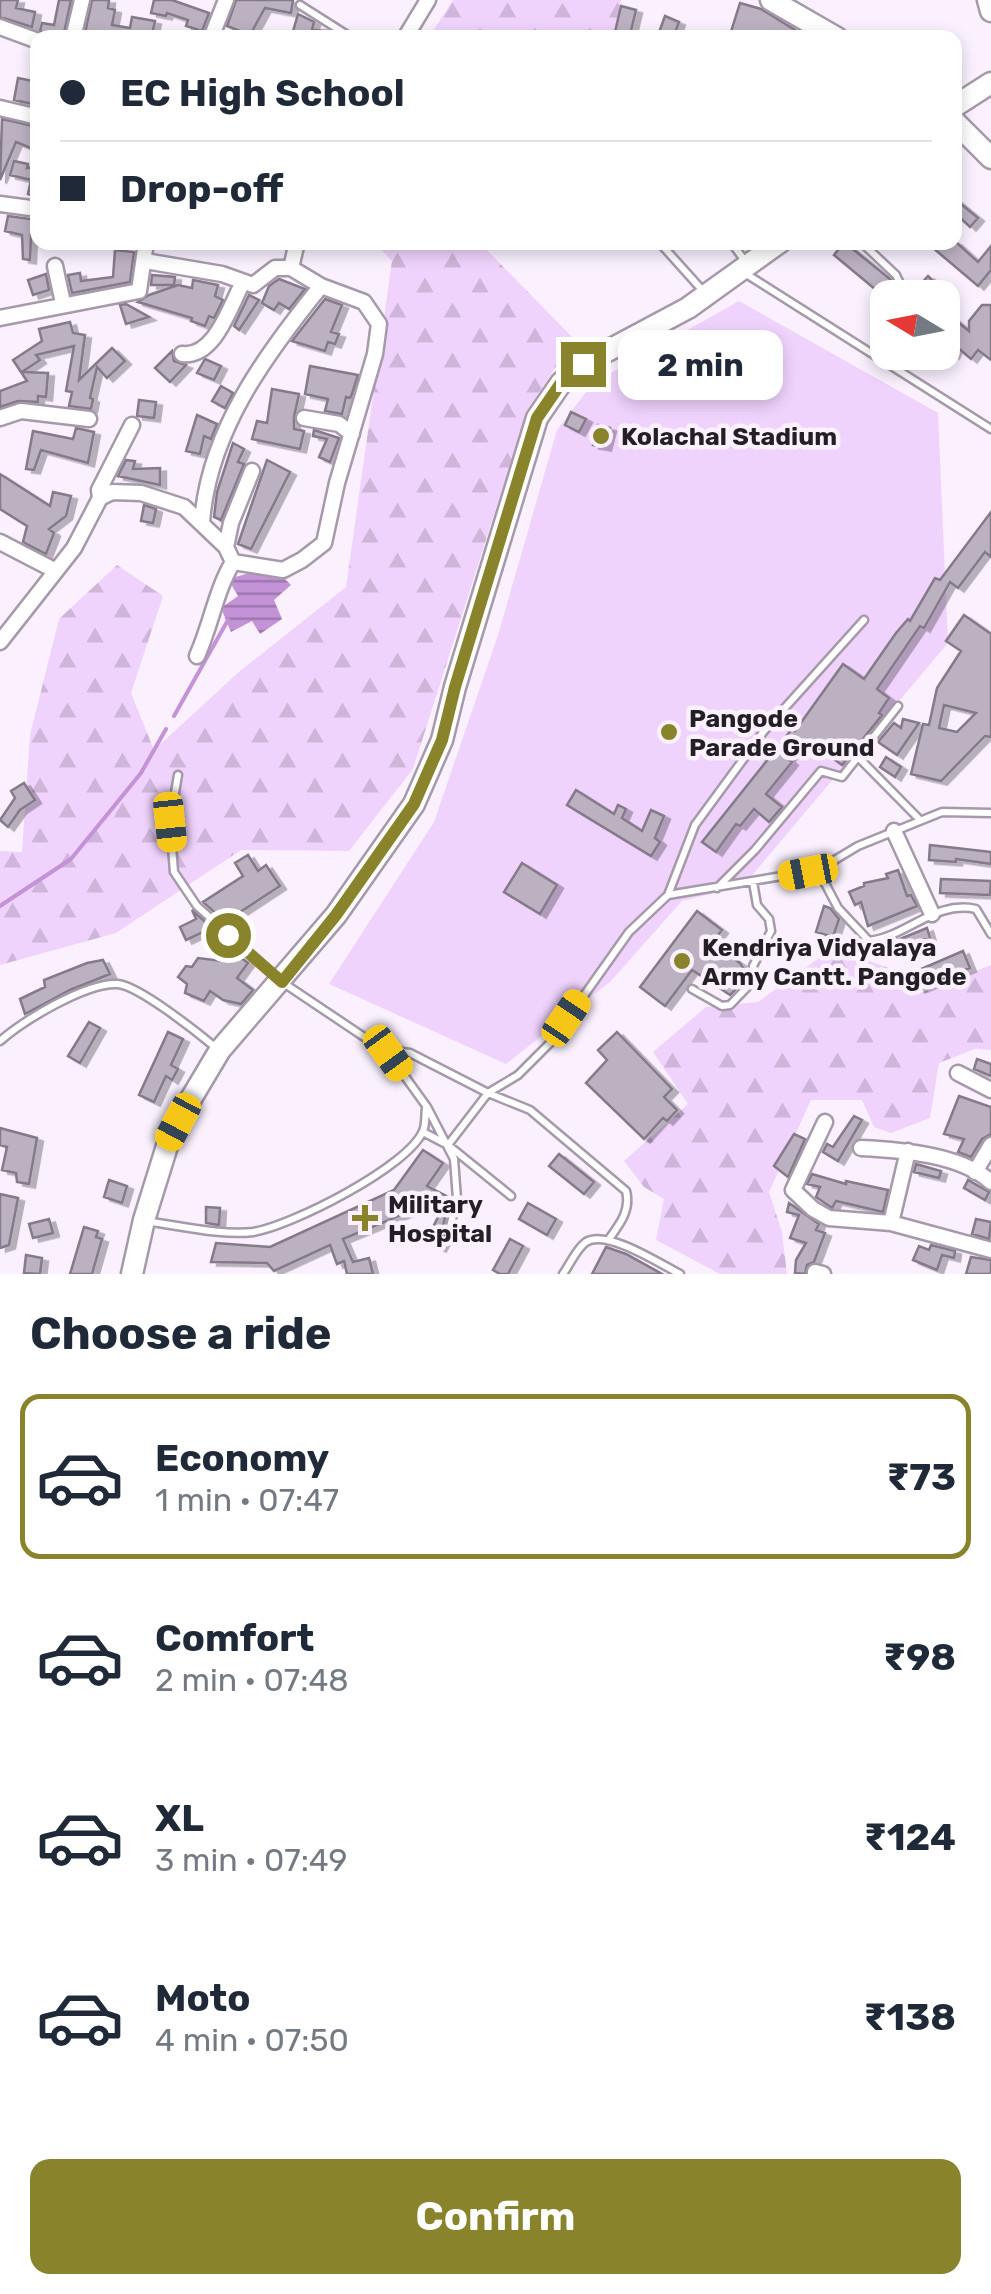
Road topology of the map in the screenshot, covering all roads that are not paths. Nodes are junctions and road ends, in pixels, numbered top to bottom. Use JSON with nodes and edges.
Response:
{"nodes":[{"id":1,"x":82,"y":0,"type":"edge"},
{"id":2,"x":226,"y":0,"type":"edge"},
{"id":3,"x":428,"y":0,"type":"edge"},
{"id":4,"x":771,"y":0,"type":"edge"},
{"id":5,"x":300,"y":4,"type":"dead end"},
{"id":6,"x":0,"y":26,"type":"edge"},
{"id":7,"x":75,"y":30,"type":"edge"},
{"id":8,"x":214,"y":30,"type":"edge"},
{"id":9,"x":340,"y":30,"type":"edge"},
{"id":10,"x":410,"y":30,"type":"edge"},
{"id":11,"x":823,"y":30,"type":"edge"},
{"id":12,"x":30,"y":38,"type":"edge"},
{"id":13,"x":991,"y":84,"type":"edge"},
{"id":14,"x":962,"y":102,"type":"edge"},
{"id":15,"x":0,"y":108,"type":"edge"},
{"id":16,"x":30,"y":115,"type":"edge"},
{"id":17,"x":962,"y":129,"type":"edge"},
{"id":18,"x":991,"y":158,"type":"edge"},
{"id":19,"x":0,"y":204,"type":"edge"},
{"id":20,"x":30,"y":208,"type":"edge"},
{"id":21,"x":146,"y":250,"type":"edge"},
{"id":22,"x":295,"y":250,"type":"edge"},
{"id":23,"x":666,"y":250,"type":"edge"},
{"id":24,"x":735,"y":250,"type":"edge"},
{"id":25,"x":769,"y":250,"type":"edge"},
{"id":26,"x":869,"y":250,"type":"edge"},
{"id":27,"x":145,"y":260,"type":"junction"},
{"id":28,"x":55,"y":266,"type":"dead end"},
{"id":29,"x":291,"y":268,"type":"junction"},
{"id":30,"x":744,"y":268,"type":"junction"},
{"id":31,"x":899,"y":280,"type":"edge"},
{"id":32,"x":243,"y":282,"type":"junction"},
{"id":33,"x":321,"y":286,"type":"junction"},
{"id":34,"x":706,"y":296,"type":"junction"},
{"id":35,"x":64,"y":304,"type":"junction"},
{"id":36,"x":0,"y":318,"type":"edge"},
{"id":37,"x":182,"y":354,"type":"dead end"},
{"id":38,"x":0,"y":418,"type":"edge"},
{"id":39,"x":88,"y":418,"type":"dead end"},
{"id":40,"x":304,"y":418,"type":"dead end"},
{"id":41,"x":132,"y":425,"type":"dead end"},
{"id":42,"x":991,"y":429,"type":"edge"},
{"id":43,"x":352,"y":434,"type":"junction"},
{"id":44,"x":252,"y":470,"type":"dead end"},
{"id":45,"x":100,"y":498,"type":"junction"},
{"id":46,"x":202,"y":522,"type":"junction"},
{"id":47,"x":0,"y":542,"type":"edge"},
{"id":48,"x":226,"y":547,"type":"junction"},
{"id":49,"x":233,"y":562,"type":"junction"},
{"id":50,"x":56,"y":571,"type":"junction"},
{"id":51,"x":864,"y":620,"type":"dead end"},
{"id":52,"x":0,"y":642,"type":"edge"},
{"id":53,"x":197,"y":656,"type":"dead end"},
{"id":54,"x":898,"y":706,"type":"dead end"},
{"id":55,"x":858,"y":757,"type":"junction"},
{"id":56,"x":178,"y":775,"type":"dead end"},
{"id":57,"x":991,"y":813,"type":"edge"},
{"id":58,"x":920,"y":820,"type":"junction"},
{"id":59,"x":894,"y":831,"type":"junction"},
{"id":60,"x":818,"y":870,"type":"junction"},
{"id":61,"x":753,"y":882,"type":"junction"},
{"id":62,"x":716,"y":889,"type":"junction"},
{"id":63,"x":668,"y":895,"type":"junction"},
{"id":64,"x":932,"y":914,"type":"junction"},
{"id":65,"x":991,"y":934,"type":"edge"},
{"id":66,"x":282,"y":982,"type":"junction"},
{"id":67,"x":692,"y":989,"type":"dead end"},
{"id":68,"x":0,"y":1040,"type":"edge"},
{"id":69,"x":382,"y":1049,"type":"junction"},
{"id":70,"x":220,"y":1050,"type":"junction"},
{"id":71,"x":958,"y":1073,"type":"dead end"},
{"id":72,"x":991,"y":1090,"type":"edge"},
{"id":73,"x":488,"y":1093,"type":"junction"},
{"id":74,"x":426,"y":1107,"type":"junction"},
{"id":75,"x":826,"y":1122,"type":"dead end"},
{"id":76,"x":423,"y":1132,"type":"junction"},
{"id":77,"x":448,"y":1145,"type":"junction"},
{"id":78,"x":991,"y":1146,"type":"edge"},
{"id":79,"x":860,"y":1148,"type":"dead end"},
{"id":80,"x":908,"y":1151,"type":"junction"},
{"id":81,"x":975,"y":1172,"type":"junction"},
{"id":82,"x":991,"y":1182,"type":"edge"},
{"id":83,"x":510,"y":1196,"type":"dead end"},
{"id":84,"x":144,"y":1220,"type":"junction"},
{"id":85,"x":891,"y":1223,"type":"junction"},
{"id":86,"x":449,"y":1231,"type":"dead end"},
{"id":87,"x":610,"y":1239,"type":"junction"},
{"id":88,"x":991,"y":1250,"type":"edge"},
{"id":89,"x":132,"y":1274,"type":"edge"},
{"id":90,"x":563,"y":1274,"type":"edge"},
{"id":91,"x":680,"y":1274,"type":"edge"}],
"edges":[{"from":1,"to":7,"type":"street"},
{"from":2,"to":8,"type":"street"},
{"from":3,"to":10,"type":"street"},
{"from":4,"to":11,"type":"main road"},
{"from":5,"to":9,"type":"lane"},
{"from":6,"to":12,"type":"street"},
{"from":13,"to":14,"type":"main road"},
{"from":15,"to":16,"type":"street"},
{"from":17,"to":18,"type":"main road"},
{"from":19,"to":20,"type":"street"},
{"from":21,"to":27,"type":"street"},
{"from":22,"to":29,"type":"street"},
{"from":23,"to":34,"type":"lane"},
{"from":24,"to":30,"type":"lane"},
{"from":25,"to":30,"type":"main road"},
{"from":26,"to":31,"type":"lane"},
{"from":27,"to":32,"type":"street"},
{"from":27,"to":35,"type":"street"},
{"from":28,"to":35,"type":"street"},
{"from":29,"to":32,"type":"street"},
{"from":29,"to":33,"type":"street"},
{"from":30,"to":34,"type":"main road"},
{"from":30,"to":42,"type":"lane"},
{"from":32,"to":37,"type":"street"},
{"from":33,"to":43,"type":"street"},
{"from":33,"to":46,"type":"street"},
{"from":34,"to":66,"type":"main road"},
{"from":35,"to":36,"type":"street"},
{"from":38,"to":39,"type":"street"},
{"from":40,"to":43,"type":"street"},
{"from":41,"to":45,"type":"street"},
{"from":43,"to":49,"type":"street"},
{"from":44,"to":48,"type":"street"},
{"from":45,"to":46,"type":"street"},
{"from":45,"to":50,"type":"street"},
{"from":46,"to":48,"type":"street"},
{"from":47,"to":50,"type":"street"},
{"from":48,"to":49,"type":"street"},
{"from":49,"to":53,"type":"street"},
{"from":50,"to":52,"type":"street"},
{"from":51,"to":63,"type":"lane"},
{"from":54,"to":55,"type":"lane"},
{"from":55,"to":58,"type":"lane"},
{"from":55,"to":62,"type":"lane"},
{"from":56,"to":66,"type":"lane"},
{"from":57,"to":58,"type":"lane"},
{"from":58,"to":59,"type":"lane"},
{"from":59,"to":60,"type":"lane"},
{"from":59,"to":64,"type":"street"},
{"from":60,"to":61,"type":"lane"},
{"from":60,"to":64,"type":"lane"},
{"from":61,"to":62,"type":"lane"},
{"from":61,"to":67,"type":"lane"},
{"from":62,"to":63,"type":"lane"},
{"from":63,"to":73,"type":"lane"},
{"from":64,"to":65,"type":"lane"},
{"from":66,"to":69,"type":"lane"},
{"from":66,"to":70,"type":"main road"},
{"from":68,"to":70,"type":"lane"},
{"from":69,"to":73,"type":"lane"},
{"from":69,"to":74,"type":"lane"},
{"from":70,"to":84,"type":"main road"},
{"from":71,"to":72,"type":"street"},
{"from":73,"to":77,"type":"lane"},
{"from":73,"to":87,"type":"lane"},
{"from":74,"to":76,"type":"lane"},
{"from":74,"to":77,"type":"lane"},
{"from":75,"to":85,"type":"street"},
{"from":76,"to":77,"type":"lane"},
{"from":76,"to":84,"type":"lane"},
{"from":77,"to":83,"type":"lane"},
{"from":77,"to":86,"type":"lane"},
{"from":78,"to":81,"type":"street"},
{"from":79,"to":80,"type":"street"},
{"from":80,"to":81,"type":"street"},
{"from":80,"to":85,"type":"street"},
{"from":81,"to":82,"type":"street"},
{"from":84,"to":89,"type":"main road"},
{"from":85,"to":88,"type":"street"},
{"from":87,"to":90,"type":"lane"},
{"from":87,"to":91,"type":"lane"}]}
